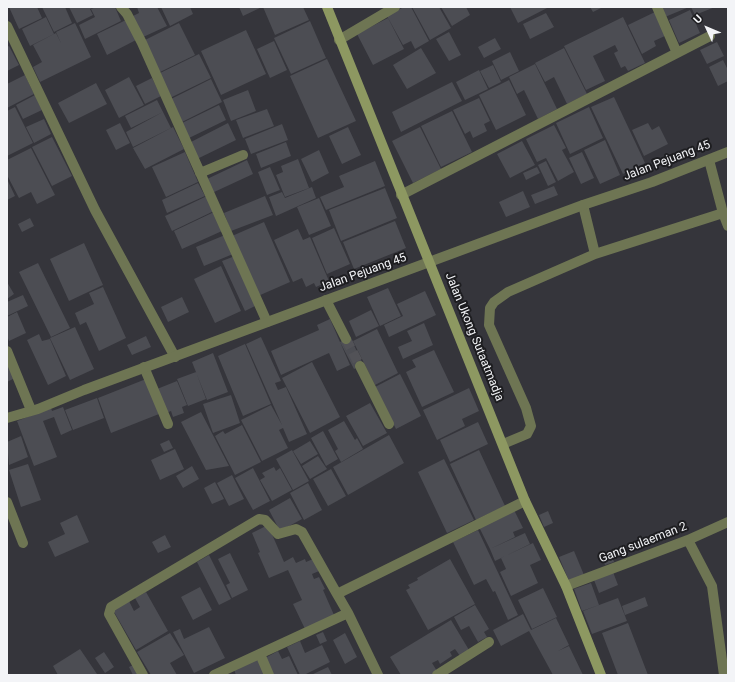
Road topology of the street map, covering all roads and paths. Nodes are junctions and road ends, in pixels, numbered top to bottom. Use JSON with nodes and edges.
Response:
{"nodes":[{"id":1,"x":121,"y":7,"type":"edge"},
{"id":2,"x":327,"y":7,"type":"edge"},
{"id":3,"x":395,"y":7,"type":"edge"},
{"id":4,"x":657,"y":7,"type":"edge"},
{"id":5,"x":7,"y":26,"type":"edge"},
{"id":6,"x":710,"y":36,"type":"dead end"},
{"id":7,"x":339,"y":40,"type":"junction"},
{"id":8,"x":677,"y":53,"type":"junction"},
{"id":9,"x":728,"y":152,"type":"edge"},
{"id":10,"x":243,"y":155,"type":"dead end"},
{"id":11,"x":709,"y":160,"type":"junction"},
{"id":12,"x":200,"y":173,"type":"junction"},
{"id":13,"x":401,"y":195,"type":"junction"},
{"id":14,"x":583,"y":205,"type":"junction"},
{"id":15,"x":723,"y":213,"type":"junction"},
{"id":16,"x":728,"y":226,"type":"edge"},
{"id":17,"x":595,"y":254,"type":"junction"},
{"id":18,"x":429,"y":262,"type":"junction"},
{"id":19,"x":326,"y":300,"type":"junction"},
{"id":20,"x":267,"y":322,"type":"junction"},
{"id":21,"x":346,"y":339,"type":"tunnel mouth"},
{"id":22,"x":7,"y":351,"type":"edge"},
{"id":23,"x":175,"y":358,"type":"junction"},
{"id":24,"x":360,"y":366,"type":"tunnel mouth"},
{"id":25,"x":144,"y":367,"type":"junction"},
{"id":26,"x":35,"y":409,"type":"junction"},
{"id":27,"x":7,"y":418,"type":"edge"},
{"id":28,"x":168,"y":424,"type":"dead end"},
{"id":29,"x":389,"y":424,"type":"dead end"},
{"id":30,"x":503,"y":444,"type":"junction"},
{"id":31,"x":525,"y":501,"type":"junction"},
{"id":32,"x":7,"y":502,"type":"edge"},
{"id":33,"x":728,"y":522,"type":"edge"},
{"id":34,"x":688,"y":540,"type":"junction"},
{"id":35,"x":23,"y":543,"type":"dead end"},
{"id":36,"x":566,"y":586,"type":"junction"},
{"id":37,"x":337,"y":594,"type":"junction"},
{"id":38,"x":348,"y":613,"type":"junction"},
{"id":39,"x":489,"y":642,"type":"dead end"},
{"id":40,"x":260,"y":654,"type":"junction"},
{"id":41,"x":227,"y":672,"type":"edge"},
{"id":42,"x":143,"y":675,"type":"edge"},
{"id":43,"x":214,"y":675,"type":"edge"},
{"id":44,"x":269,"y":675,"type":"edge"},
{"id":45,"x":378,"y":675,"type":"edge"},
{"id":46,"x":438,"y":675,"type":"edge"},
{"id":47,"x":601,"y":675,"type":"edge"},
{"id":48,"x":724,"y":675,"type":"edge"}],
"edges":[{"from":1,"to":12,"type":"street"},
{"from":2,"to":7,"type":"main road","name":"Jalan Ukong Sutaatmadja"},
{"from":3,"to":7,"type":"street"},
{"from":4,"to":8,"type":"street"},
{"from":5,"to":23,"type":"street"},
{"from":6,"to":8,"type":"street"},
{"from":7,"to":13,"type":"main road","name":"Jalan Ukong Sutaatmadja"},
{"from":8,"to":13,"type":"street"},
{"from":9,"to":11,"type":"street","name":"Jalan Pejuang 45"},
{"from":10,"to":12,"type":"street"},
{"from":11,"to":14,"type":"street","name":"Jalan Pejuang 45"},
{"from":11,"to":15,"type":"street"},
{"from":12,"to":20,"type":"street"},
{"from":13,"to":18,"type":"main road","name":"Jalan Ukong Sutaatmadja"},
{"from":14,"to":17,"type":"street"},
{"from":14,"to":18,"type":"street","name":"Jalan Pejuang 45"},
{"from":15,"to":16,"type":"street"},
{"from":15,"to":17,"type":"street"},
{"from":17,"to":30,"type":"street"},
{"from":18,"to":19,"type":"street","name":"Jalan Pejuang 45"},
{"from":18,"to":30,"type":"main road","name":"Jalan Ukong Sutaatmadja"},
{"from":19,"to":20,"type":"street","name":"Jalan Pejuang 45"},
{"from":19,"to":21,"type":"street"},
{"from":20,"to":23,"type":"street","name":"Jalan Pejuang 45"},
{"from":22,"to":26,"type":"street"},
{"from":23,"to":25,"type":"street","name":"Jalan Pejuang 45"},
{"from":24,"to":29,"type":"street"},
{"from":25,"to":26,"type":"street","name":"Jalan Pejuang 45"},
{"from":25,"to":28,"type":"street"},
{"from":26,"to":27,"type":"street","name":"Jalan Pejuang 45"},
{"from":30,"to":31,"type":"main road","name":"Jalan Ukong Sutaatmadja"},
{"from":31,"to":36,"type":"main road","name":"Jalan Ukong Sutaatmadja"},
{"from":31,"to":37,"type":"street"},
{"from":32,"to":35,"type":"street"},
{"from":33,"to":34,"type":"street","name":"Gang sulaeman 2"},
{"from":34,"to":36,"type":"street","name":"Gang sulaeman 2"},
{"from":34,"to":48,"type":"street"},
{"from":36,"to":47,"type":"main road","name":"Jalan Ukong Sutaatmadja"},
{"from":37,"to":38,"type":"street"},
{"from":37,"to":42,"type":"street"},
{"from":38,"to":40,"type":"street"},
{"from":38,"to":45,"type":"street"},
{"from":39,"to":46,"type":"street"},
{"from":40,"to":41,"type":"street"},
{"from":40,"to":44,"type":"street"},
{"from":41,"to":43,"type":"street"}]}
